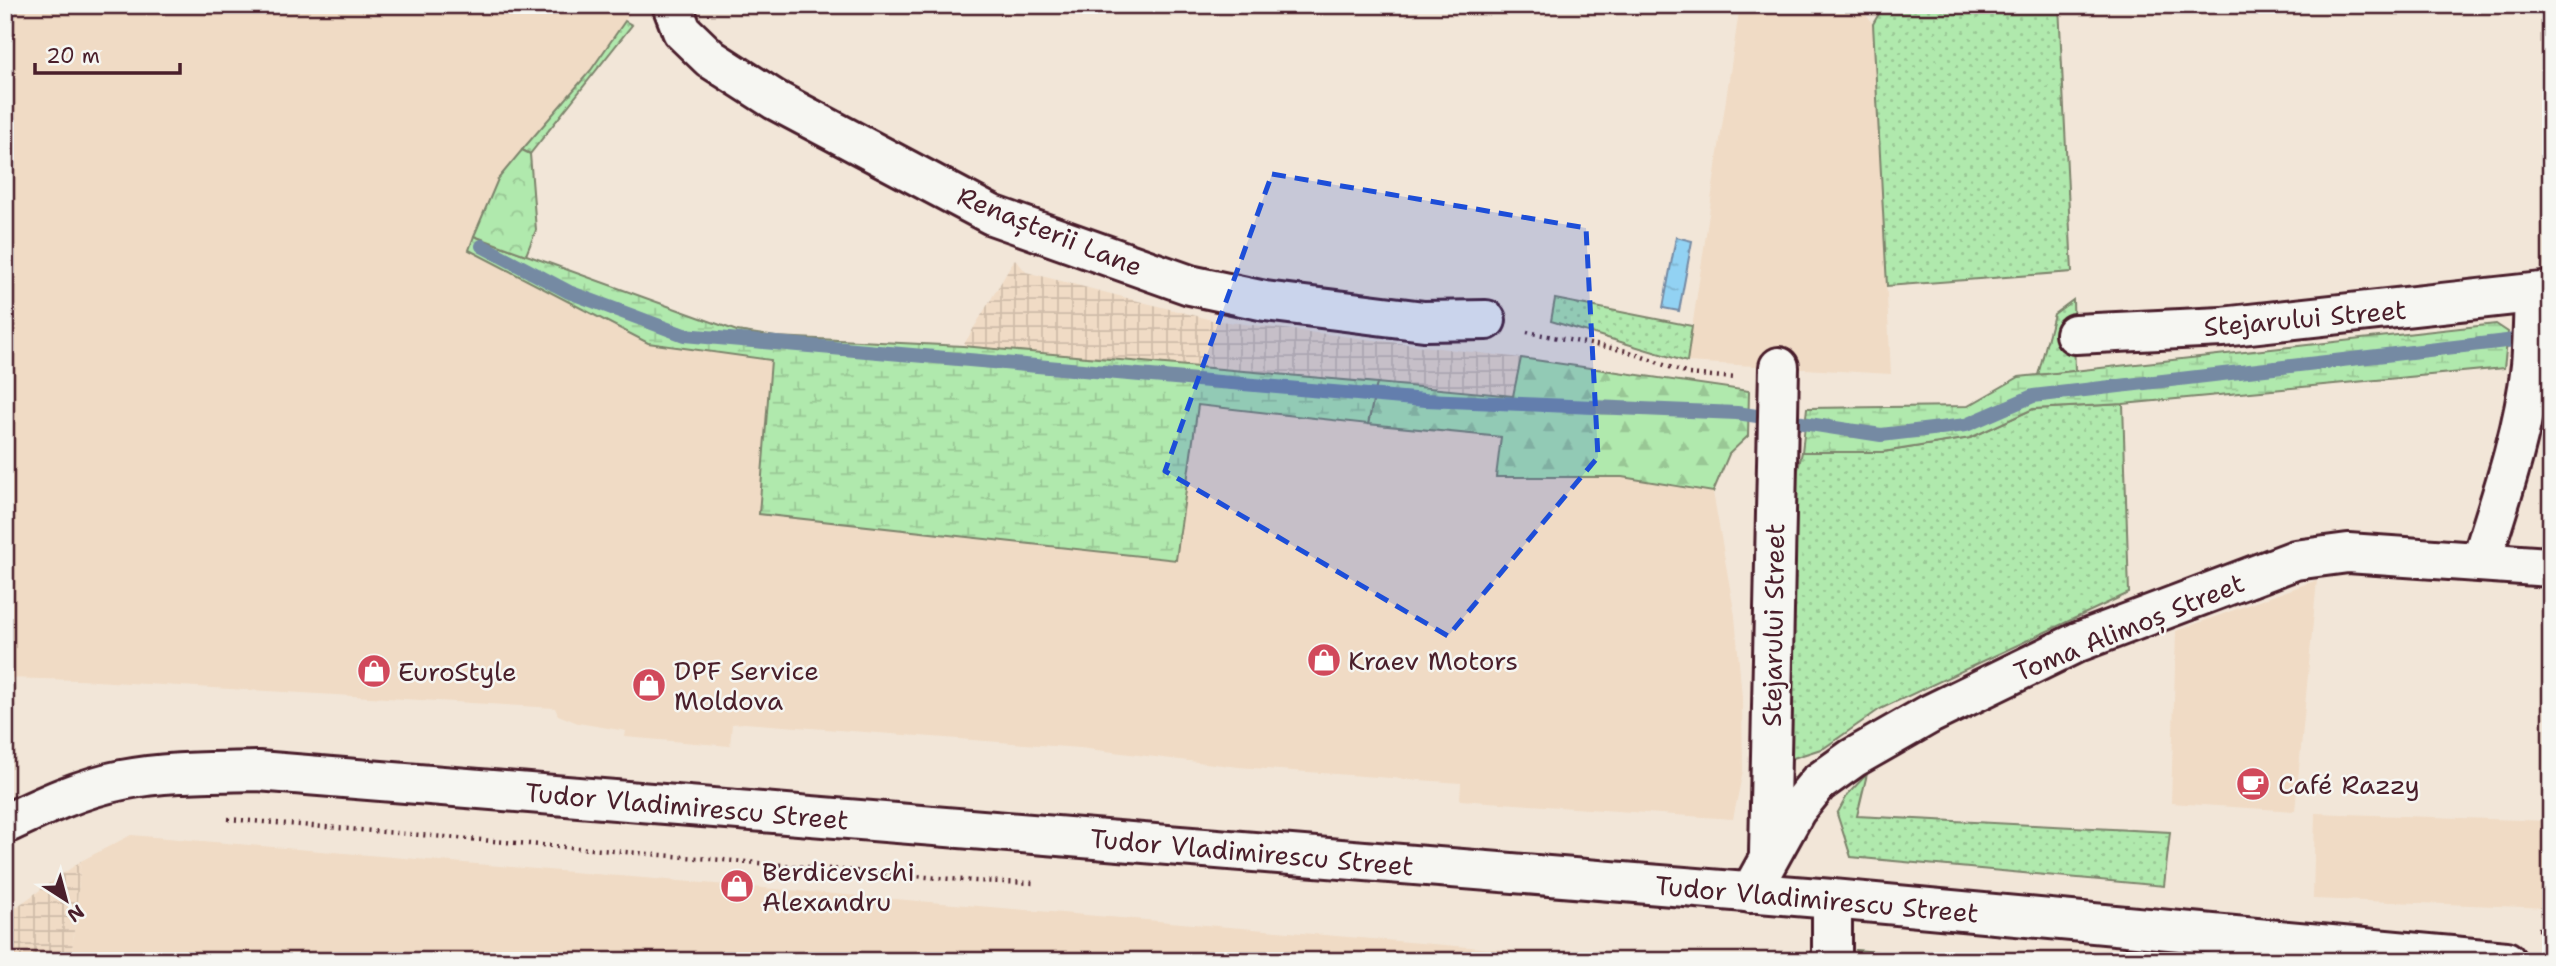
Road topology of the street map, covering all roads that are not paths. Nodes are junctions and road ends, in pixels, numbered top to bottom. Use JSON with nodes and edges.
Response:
{"nodes":[{"id":1,"x":671,"y":5,"type":"edge"},
{"id":2,"x":2539,"y":301,"type":"edge"},
{"id":3,"x":1486,"y":320,"type":"road end"},
{"id":4,"x":2075,"y":334,"type":"dead end"},
{"id":5,"x":1778,"y":379,"type":"road end"},
{"id":6,"x":2481,"y":561,"type":"junction"},
{"id":7,"x":2551,"y":567,"type":"edge"},
{"id":8,"x":5,"y":824,"type":"edge"},
{"id":9,"x":1769,"y":859,"type":"junction"},
{"id":10,"x":1750,"y":893,"type":"junction"},
{"id":11,"x":1832,"y":899,"type":"junction"},
{"id":12,"x":1832,"y":961,"type":"edge"},
{"id":13,"x":2506,"y":961,"type":"edge"}],
"edges":[{"from":1,"to":3,"type":"street","name":"Renașterii Lane"},
{"from":2,"to":4,"type":"street","name":"Stejarului Street"},
{"from":2,"to":6,"type":"street","name":"Stejarului Street"},
{"from":5,"to":9,"type":"street","name":"Stejarului Street"},
{"from":6,"to":7,"type":"street","name":"Toma Alimoș Street"},
{"from":6,"to":9,"type":"street","name":"Toma Alimoș Street"},
{"from":8,"to":10,"type":"street","name":"Tudor Vladimirescu Street"},
{"from":9,"to":10,"type":"street","name":"Toma Alimoș Street"},
{"from":10,"to":11,"type":"street","name":"Tudor Vladimirescu Street"},
{"from":11,"to":12,"type":"street"},
{"from":11,"to":13,"type":"street","name":"Tudor Vladimirescu Street"}]}
